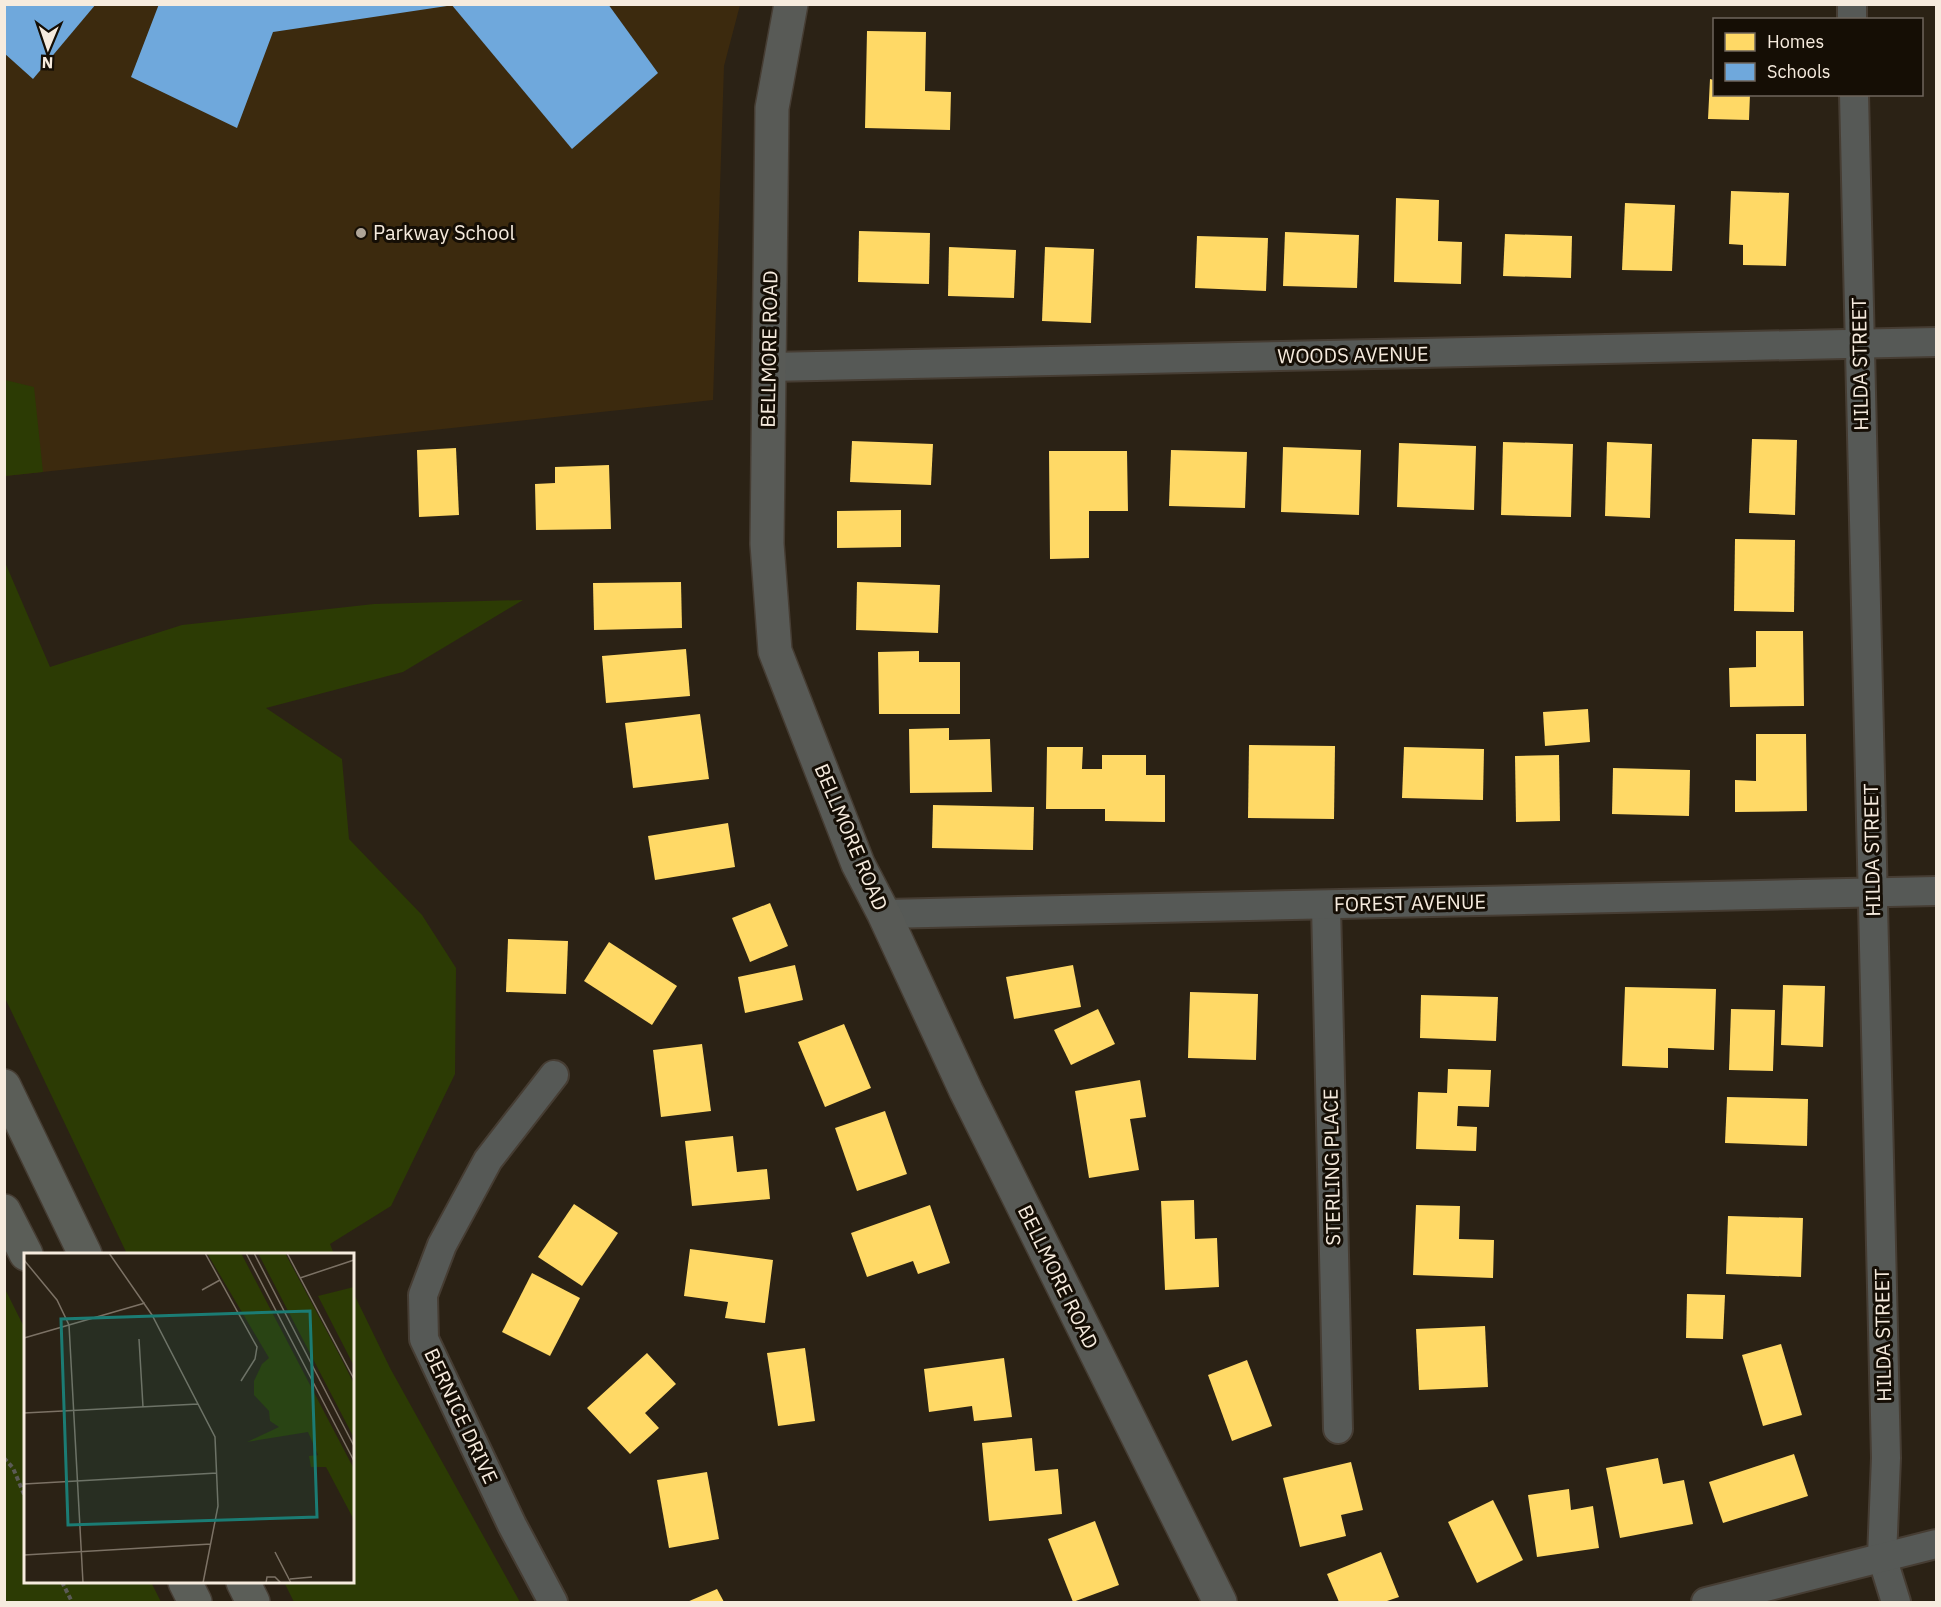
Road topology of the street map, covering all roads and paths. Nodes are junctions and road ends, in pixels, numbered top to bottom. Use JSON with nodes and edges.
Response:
{"nodes":[{"id":1,"x":791,"y":4,"type":"edge"},
{"id":2,"x":1854,"y":96,"type":"edge"},
{"id":3,"x":1936,"y":342,"type":"edge"},
{"id":4,"x":1860,"y":344,"type":"junction"},
{"id":5,"x":769,"y":367,"type":"junction"},
{"id":6,"x":1936,"y":891,"type":"edge"},
{"id":7,"x":1873,"y":893,"type":"junction"},
{"id":8,"x":1326,"y":905,"type":"junction"},
{"id":9,"x":884,"y":914,"type":"junction"},
{"id":10,"x":554,"y":1075,"type":"dead end"},
{"id":11,"x":4,"y":1086,"type":"edge"},
{"id":12,"x":4,"y":1211,"type":"edge"},
{"id":13,"x":25,"y":1253,"type":"edge"},
{"id":14,"x":85,"y":1253,"type":"edge"},
{"id":15,"x":1338,"y":1429,"type":"dead end"},
{"id":16,"x":4,"y":1458,"type":"edge"},
{"id":17,"x":24,"y":1493,"type":"edge"},
{"id":18,"x":1936,"y":1544,"type":"edge"},
{"id":19,"x":1882,"y":1557,"type":"junction"},
{"id":20,"x":63,"y":1583,"type":"edge"},
{"id":21,"x":186,"y":1583,"type":"edge"},
{"id":22,"x":244,"y":1583,"type":"edge"},
{"id":23,"x":72,"y":1602,"type":"edge"},
{"id":24,"x":195,"y":1602,"type":"edge"},
{"id":25,"x":253,"y":1602,"type":"edge"},
{"id":26,"x":553,"y":1602,"type":"edge"},
{"id":27,"x":1220,"y":1602,"type":"edge"},
{"id":28,"x":1706,"y":1602,"type":"edge"},
{"id":29,"x":1896,"y":1602,"type":"edge"}],
"edges":[{"from":1,"to":5,"type":"main road","name":"BELLMORE ROAD"},
{"from":2,"to":4,"type":"street","name":"HILDA STREET"},
{"from":3,"to":4,"type":"street","name":"WOODS AVENUE"},
{"from":4,"to":5,"type":"street","name":"WOODS AVENUE"},
{"from":4,"to":7,"type":"street","name":"HILDA STREET"},
{"from":5,"to":9,"type":"main road","name":"BELLMORE ROAD"},
{"from":6,"to":7,"type":"street","name":"FOREST AVENUE"},
{"from":7,"to":8,"type":"street","name":"FOREST AVENUE"},
{"from":7,"to":19,"type":"street","name":"HILDA STREET"},
{"from":8,"to":9,"type":"street","name":"FOREST AVENUE"},
{"from":8,"to":15,"type":"street","name":"STERLING PLACE"},
{"from":9,"to":27,"type":"main road","name":"BELLMORE ROAD"},
{"from":10,"to":26,"type":"street","name":"BERNICE DRIVE"},
{"from":11,"to":14,"type":"highway"},
{"from":12,"to":13,"type":"highway"},
{"from":16,"to":17,"type":"path"},
{"from":18,"to":19,"type":"street"},
{"from":19,"to":28,"type":"street"},
{"from":19,"to":29,"type":"street","name":"HILDA STREET"},
{"from":20,"to":23,"type":"path"},
{"from":21,"to":24,"type":"highway"},
{"from":22,"to":25,"type":"highway"}]}
